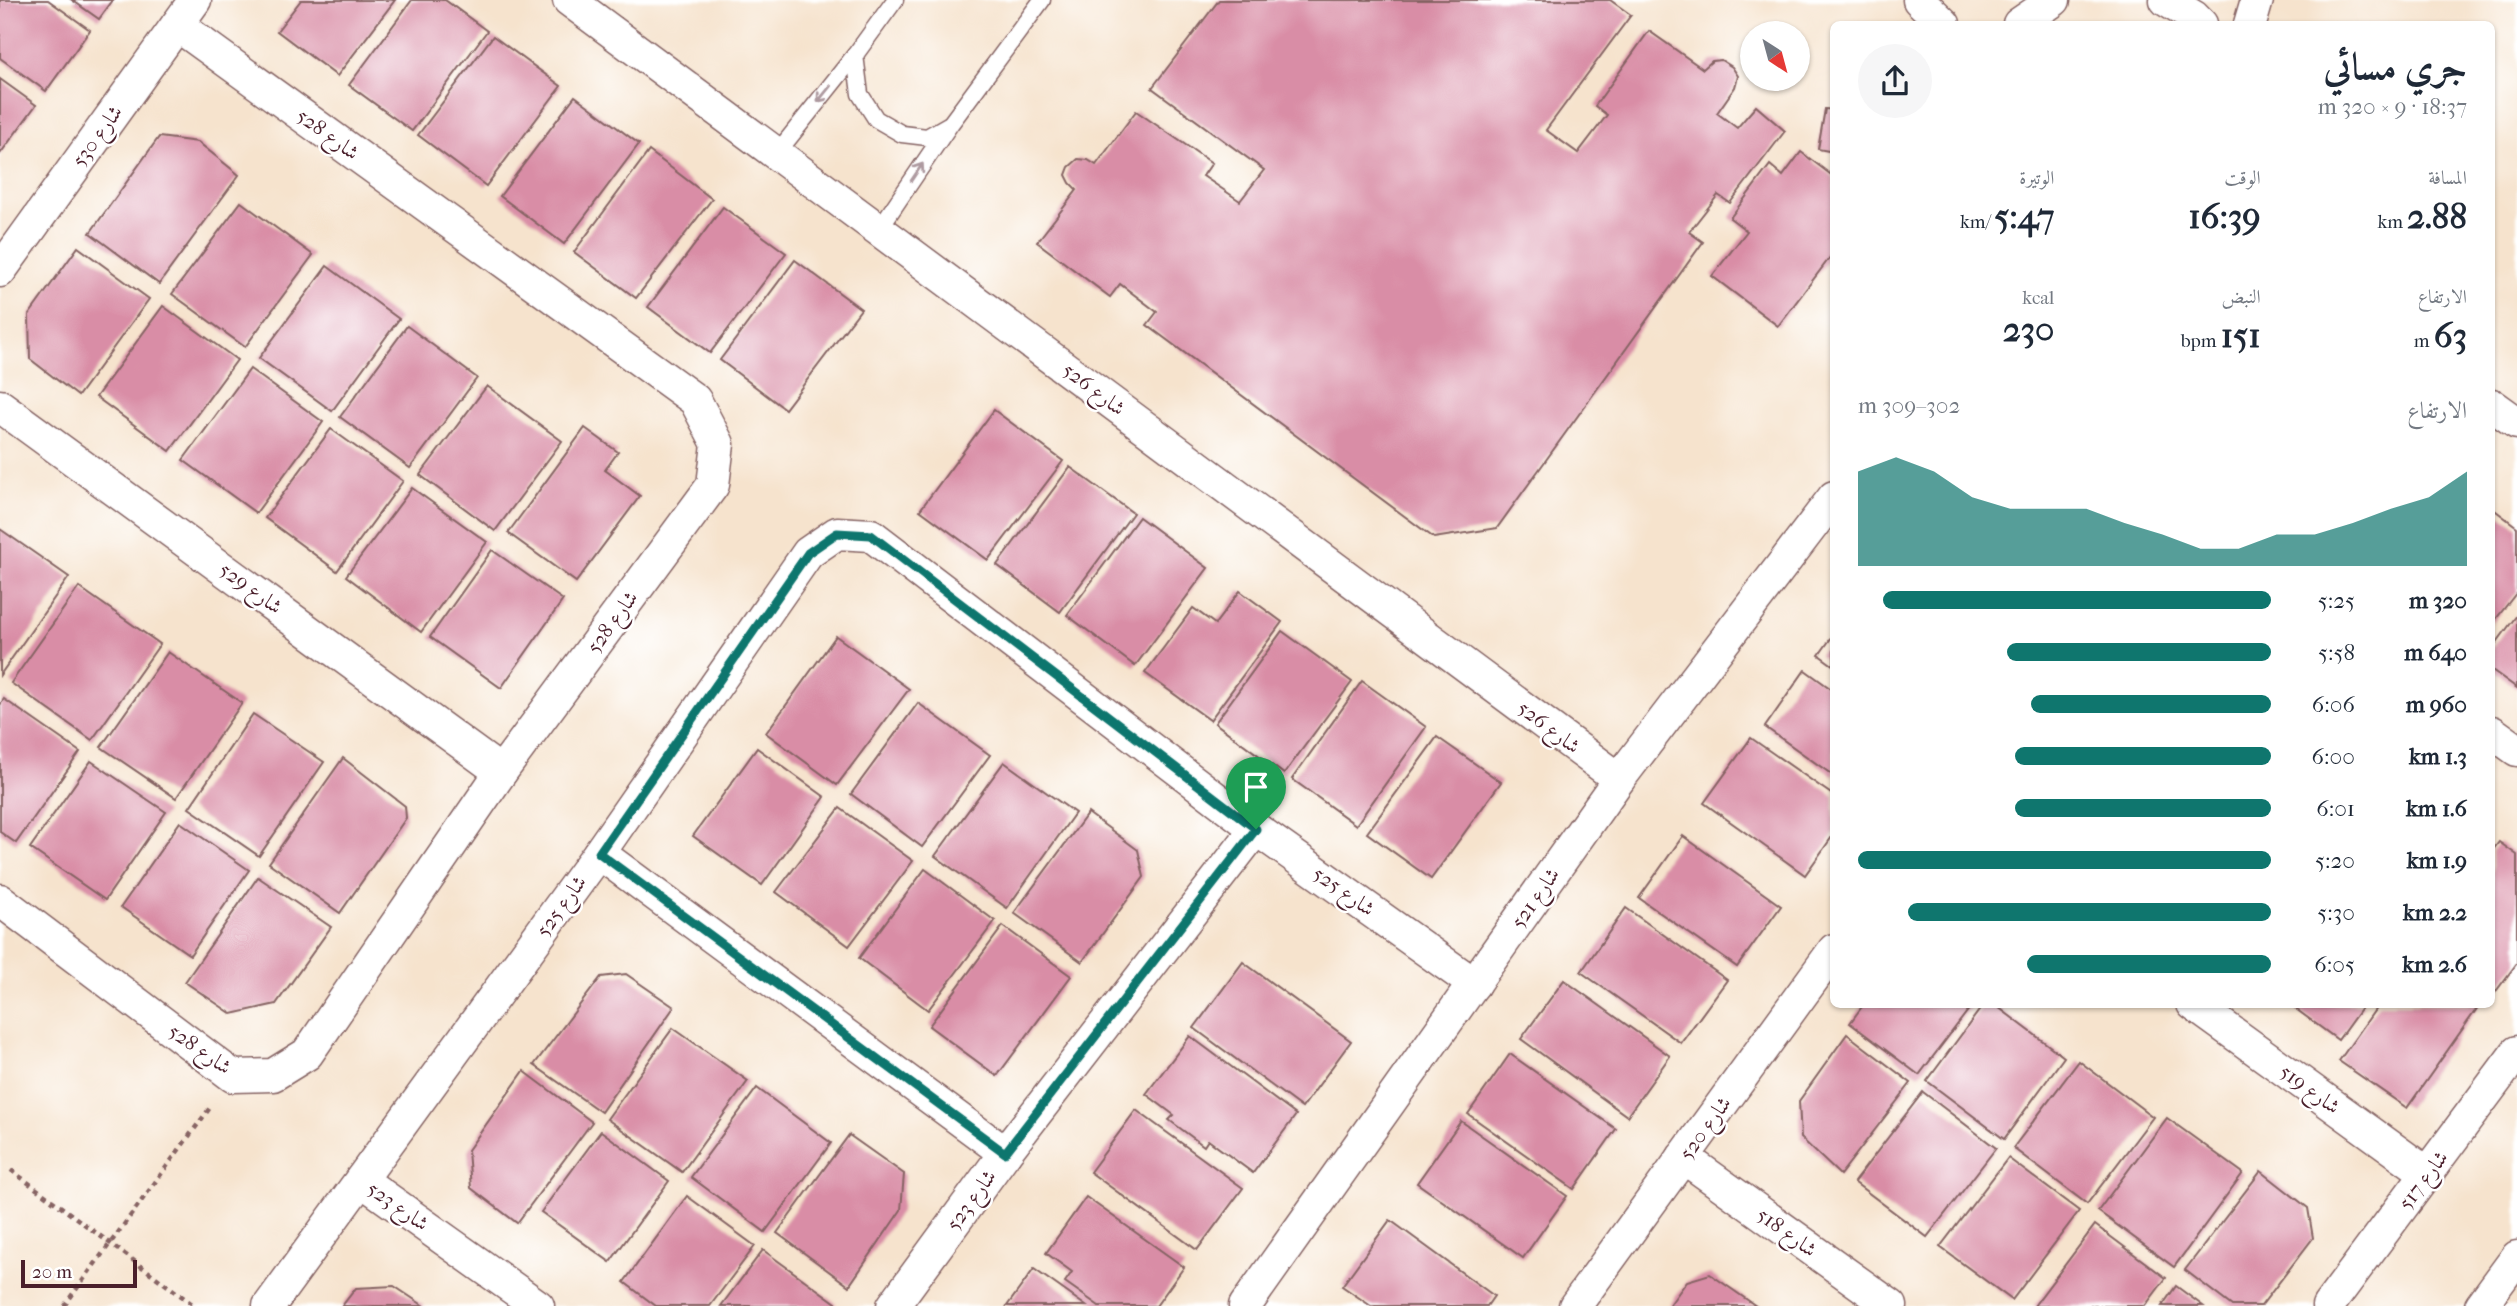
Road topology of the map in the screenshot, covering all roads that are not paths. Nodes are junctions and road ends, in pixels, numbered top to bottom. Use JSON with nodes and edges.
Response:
{"nodes":[{"id":1,"x":569,"y":0,"type":"edge"},
{"id":2,"x":895,"y":0,"type":"edge"},
{"id":3,"x":1042,"y":0,"type":"edge"},
{"id":4,"x":1919,"y":0,"type":"edge"},
{"id":5,"x":2166,"y":0,"type":"edge"},
{"id":6,"x":2257,"y":0,"type":"edge"},
{"id":7,"x":2043,"y":1,"type":"edge"},
{"id":8,"x":186,"y":12,"type":"edge"},
{"id":9,"x":1941,"y":21,"type":"edge"},
{"id":10,"x":2022,"y":21,"type":"edge"},
{"id":11,"x":2198,"y":21,"type":"edge"},
{"id":12,"x":2251,"y":21,"type":"edge"},
{"id":13,"x":855,"y":55,"type":"junction"},
{"id":14,"x":951,"y":123,"type":"junction"},
{"id":15,"x":776,"y":153,"type":"junction"},
{"id":16,"x":879,"y":229,"type":"junction"},
{"id":17,"x":0,"y":271,"type":"edge"},
{"id":18,"x":2495,"y":407,"type":"edge"},
{"id":19,"x":2,"y":412,"type":"edge"},
{"id":20,"x":2517,"y":423,"type":"edge"},
{"id":21,"x":1830,"y":502,"type":"edge"},
{"id":22,"x":2495,"y":734,"type":"edge"},
{"id":23,"x":2517,"y":750,"type":"edge"},
{"id":24,"x":501,"y":772,"type":"junction"},
{"id":25,"x":1619,"y":779,"type":"junction"},
{"id":26,"x":1256,"y":829,"type":"junction"},
{"id":27,"x":599,"y":853,"type":"junction"},
{"id":28,"x":0,"y":900,"type":"edge"},
{"id":29,"x":1830,"y":956,"type":"edge"},
{"id":30,"x":1474,"y":984,"type":"junction"},
{"id":31,"x":2199,"y":1008,"type":"edge"},
{"id":32,"x":2517,"y":1052,"type":"edge"},
{"id":33,"x":1005,"y":1153,"type":"junction"},
{"id":34,"x":1684,"y":1157,"type":"junction"},
{"id":35,"x":2428,"y":1174,"type":"junction"},
{"id":36,"x":361,"y":1180,"type":"junction"},
{"id":37,"x":2517,"y":1257,"type":"edge"},
{"id":38,"x":269,"y":1306,"type":"edge"},
{"id":39,"x":538,"y":1306,"type":"edge"},
{"id":40,"x":893,"y":1306,"type":"edge"},
{"id":41,"x":1245,"y":1306,"type":"edge"},
{"id":42,"x":1575,"y":1306,"type":"edge"},
{"id":43,"x":1891,"y":1306,"type":"edge"},
{"id":44,"x":2328,"y":1306,"type":"edge"},
{"id":45,"x":2481,"y":1306,"type":"edge"}],
"edges":[{"from":1,"to":15,"type":"street","name":"شارع 526"},
{"from":2,"to":13,"type":"lane"},
{"from":3,"to":14,"type":"lane"},
{"from":4,"to":9,"type":"street"},
{"from":5,"to":11,"type":"street"},
{"from":6,"to":12,"type":"street"},
{"from":7,"to":10,"type":"street"},
{"from":8,"to":17,"type":"street","name":"شارع 530"},
{"from":8,"to":24,"type":"street","name":"شارع 528"},
{"from":13,"to":14,"type":"lane"},
{"from":13,"to":15,"type":"lane","one_way":true},
{"from":16,"to":14,"type":"lane","one_way":true},
{"from":15,"to":16,"type":"street","name":"شارع 526"},
{"from":16,"to":25,"type":"street","name":"شارع 526"},
{"from":18,"to":20,"type":"street"},
{"from":19,"to":24,"type":"street","name":"شارع 529"},
{"from":21,"to":25,"type":"street","name":"شارع 521"},
{"from":22,"to":23,"type":"street"},
{"from":24,"to":28,"type":"street","name":"شارع 528"},
{"from":25,"to":30,"type":"street","name":"شارع 521"},
{"from":26,"to":27,"type":"street","name":"شارع 525"},
{"from":26,"to":30,"type":"street","name":"شارع 525"},
{"from":26,"to":33,"type":"street","name":"شارع 523"},
{"from":27,"to":33,"type":"street"},
{"from":27,"to":36,"type":"street","name":"شارع 525"},
{"from":29,"to":34,"type":"street","name":"شارع 520"},
{"from":30,"to":41,"type":"street","name":"شارع 521"},
{"from":31,"to":35,"type":"street","name":"شارع 519"},
{"from":32,"to":35,"type":"street","name":"شارع 517"},
{"from":33,"to":40,"type":"street","name":"شارع 523"},
{"from":34,"to":42,"type":"street","name":"شارع 520"},
{"from":34,"to":43,"type":"street","name":"شارع 518"},
{"from":35,"to":44,"type":"street","name":"شارع 517"},
{"from":36,"to":38,"type":"street","name":"شارع 525"},
{"from":36,"to":39,"type":"street","name":"شارع 523"},
{"from":37,"to":45,"type":"street"}]}
